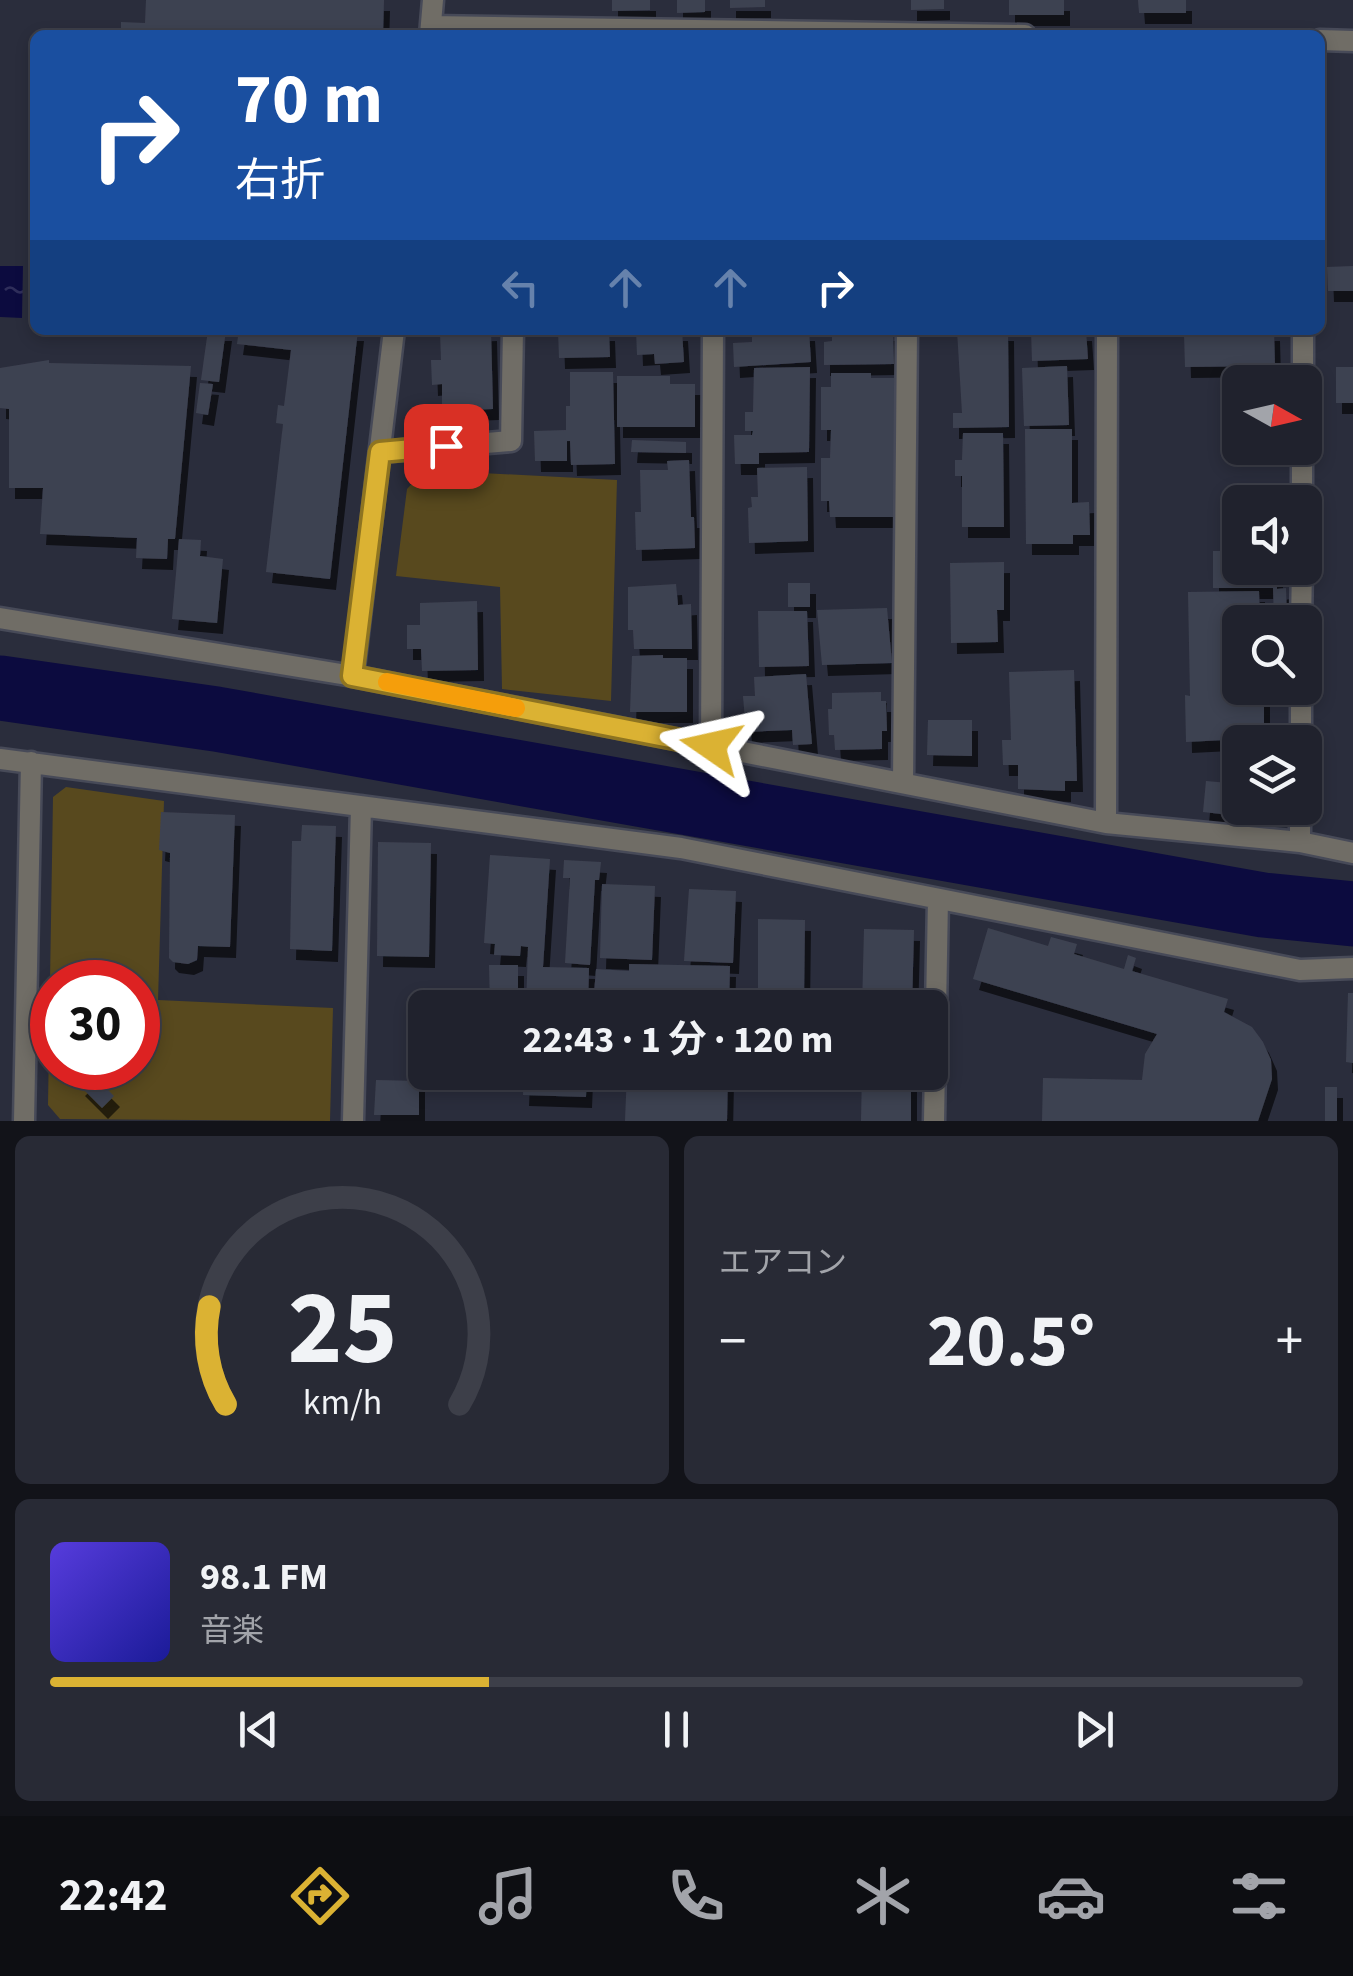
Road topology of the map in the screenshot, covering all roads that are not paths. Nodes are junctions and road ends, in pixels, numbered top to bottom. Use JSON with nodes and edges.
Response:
{"nodes":[{"id":1,"x":433,"y":0,"type":"edge"},
{"id":2,"x":431,"y":30,"type":"edge"},
{"id":3,"x":1325,"y":40,"type":"edge"},
{"id":4,"x":1353,"y":41,"type":"edge"},
{"id":5,"x":393,"y":335,"type":"edge"},
{"id":6,"x":513,"y":335,"type":"edge"},
{"id":7,"x":713,"y":335,"type":"edge"},
{"id":8,"x":907,"y":335,"type":"edge"},
{"id":9,"x":1108,"y":335,"type":"edge"},
{"id":10,"x":1303,"y":335,"type":"edge"},
{"id":11,"x":1302,"y":365,"type":"edge"},
{"id":12,"x":380,"y":452,"type":"junction"},
{"id":13,"x":0,"y":618,"type":"edge"},
{"id":14,"x":352,"y":676,"type":"junction"},
{"id":15,"x":711,"y":746,"type":"junction"},
{"id":16,"x":0,"y":759,"type":"edge"},
{"id":17,"x":31,"y":762,"type":"junction"},
{"id":18,"x":903,"y":782,"type":"junction"},
{"id":19,"x":361,"y":806,"type":"junction"},
{"id":20,"x":1106,"y":823,"type":"junction"},
{"id":21,"x":1300,"y":825,"type":"edge"},
{"id":22,"x":1300,"y":842,"type":"junction"},
{"id":23,"x":1353,"y":853,"type":"edge"},
{"id":24,"x":938,"y":898,"type":"junction"},
{"id":25,"x":1353,"y":968,"type":"edge"},
{"id":26,"x":24,"y":1121,"type":"edge"},
{"id":27,"x":353,"y":1121,"type":"edge"},
{"id":28,"x":934,"y":1121,"type":"edge"}],
"edges":[{"from":1,"to":2,"type":"street"},
{"from":3,"to":4,"type":"street"},
{"from":5,"to":12,"type":"street"},
{"from":6,"to":12,"type":"street"},
{"from":7,"to":15,"type":"street"},
{"from":8,"to":18,"type":"street"},
{"from":9,"to":20,"type":"street"},
{"from":10,"to":11,"type":"street"},
{"from":12,"to":14,"type":"street"},
{"from":13,"to":14,"type":"street"},
{"from":14,"to":15,"type":"street"},
{"from":15,"to":18,"type":"street"},
{"from":16,"to":17,"type":"street"},
{"from":17,"to":19,"type":"street"},
{"from":17,"to":26,"type":"street"},
{"from":18,"to":20,"type":"street"},
{"from":19,"to":24,"type":"street"},
{"from":19,"to":27,"type":"street"},
{"from":20,"to":22,"type":"street"},
{"from":21,"to":22,"type":"street"},
{"from":22,"to":23,"type":"street"},
{"from":24,"to":25,"type":"street"},
{"from":24,"to":28,"type":"street"}]}
